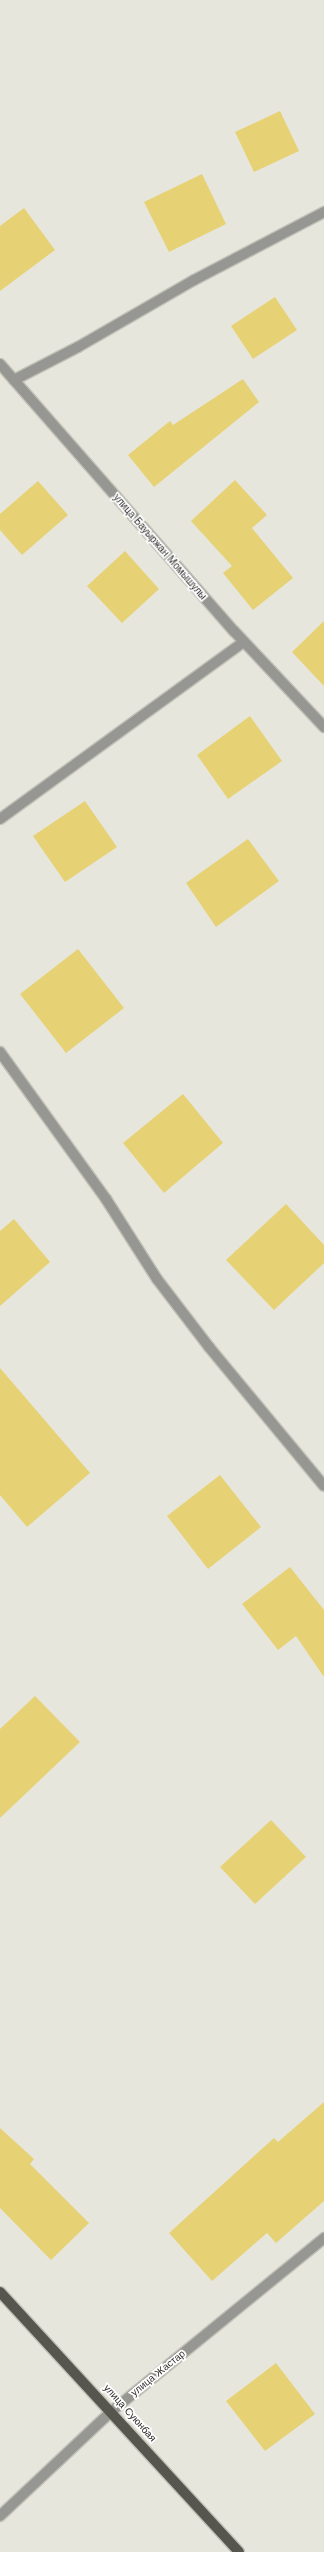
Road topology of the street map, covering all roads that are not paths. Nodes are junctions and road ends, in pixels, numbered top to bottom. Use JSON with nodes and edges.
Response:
{"nodes":[{"id":1,"x":324,"y":212,"type":"edge"},
{"id":2,"x":0,"y":364,"type":"edge"},
{"id":3,"x":14,"y":380,"type":"junction"},
{"id":4,"x":244,"y":642,"type":"junction"},
{"id":5,"x":324,"y":728,"type":"edge"},
{"id":6,"x":0,"y":819,"type":"edge"},
{"id":7,"x":0,"y":1052,"type":"edge"},
{"id":8,"x":324,"y":1486,"type":"edge"},
{"id":9,"x":324,"y":2238,"type":"edge"},
{"id":10,"x":0,"y":2292,"type":"edge"},
{"id":11,"x":112,"y":2411,"type":"junction"},
{"id":12,"x":0,"y":2516,"type":"edge"},
{"id":13,"x":239,"y":2552,"type":"edge"}],
"edges":[{"from":1,"to":3,"type":"street"},
{"from":2,"to":3,"type":"street","name":"улица Бауыржан Момышулы"},
{"from":3,"to":4,"type":"street","name":"улица Бауыржан Момышулы"},
{"from":4,"to":5,"type":"street","name":"улица Бауыржан Момышулы"},
{"from":4,"to":6,"type":"street"},
{"from":7,"to":8,"type":"street"},
{"from":9,"to":11,"type":"street","name":"улица Жастар"},
{"from":10,"to":11,"type":"main road","name":"улица Суюнбая"},
{"from":11,"to":12,"type":"street","name":"улица Жастар"},
{"from":11,"to":13,"type":"main road","name":"улица Суюнбая"}]}
